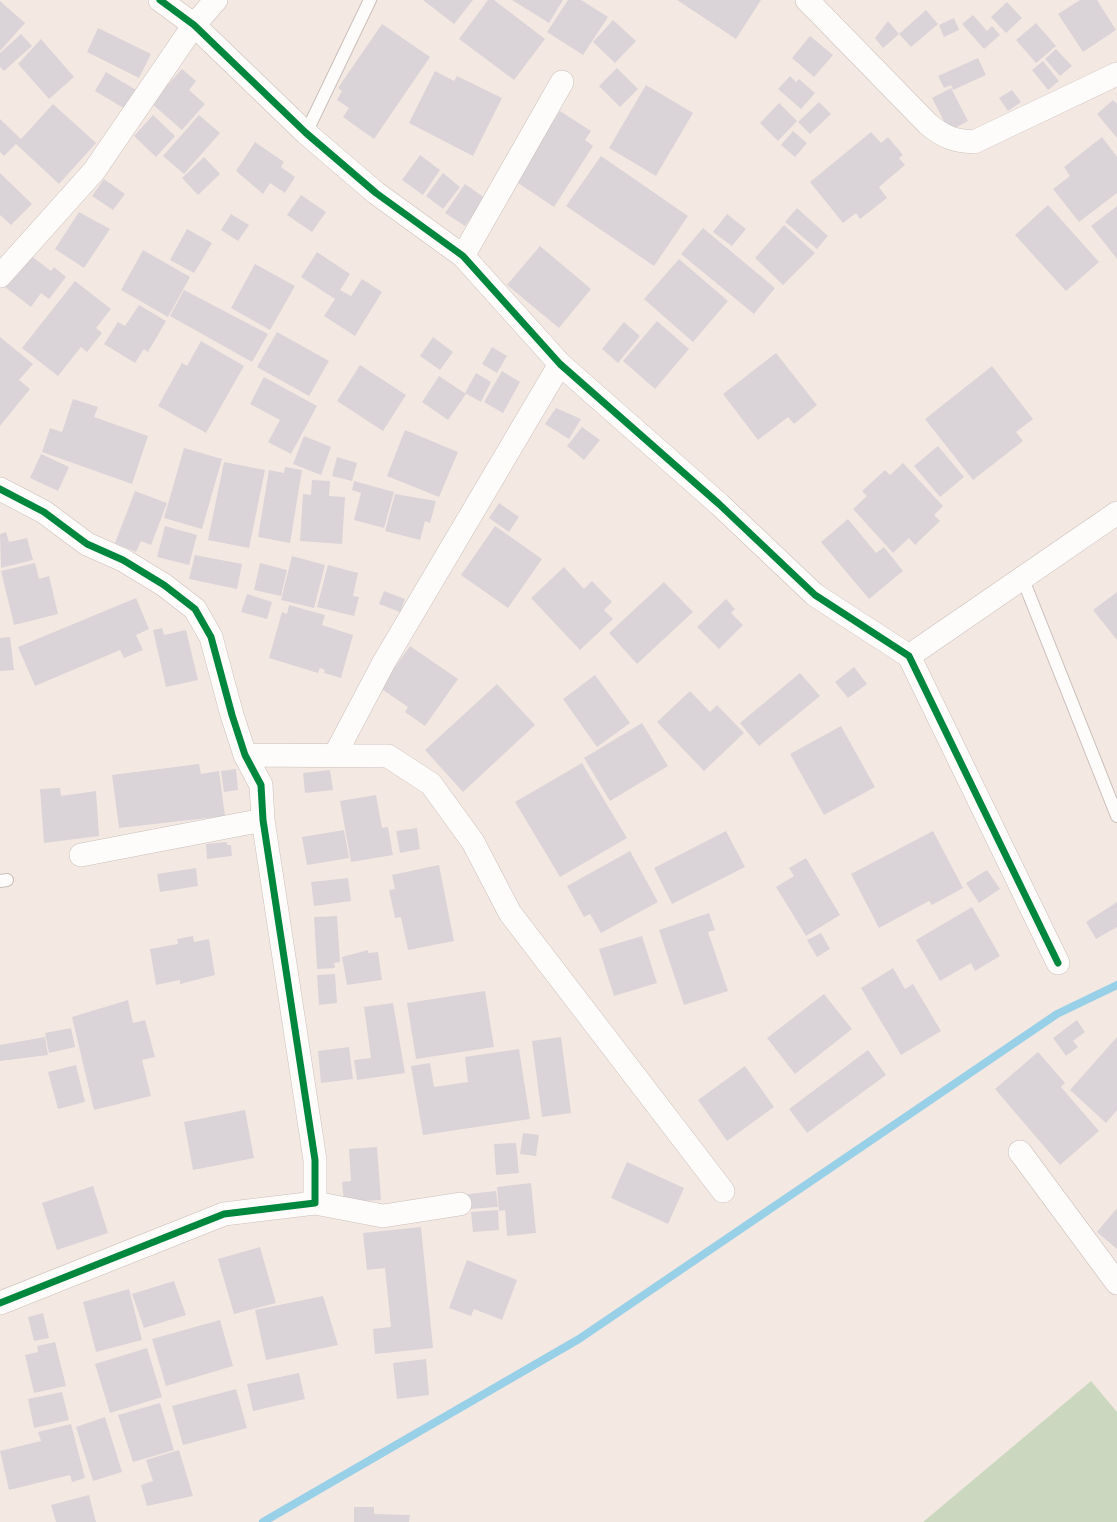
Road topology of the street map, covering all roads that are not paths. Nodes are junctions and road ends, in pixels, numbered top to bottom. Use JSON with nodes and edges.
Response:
{"nodes":[{"id":1,"x":160,"y":0,"type":"edge"},
{"id":2,"x":216,"y":0,"type":"edge"},
{"id":3,"x":370,"y":0,"type":"edge"},
{"id":4,"x":807,"y":0,"type":"edge"},
{"id":5,"x":194,"y":26,"type":"junction"},
{"id":6,"x":1117,"y":74,"type":"edge"},
{"id":7,"x":562,"y":82,"type":"dead end"},
{"id":8,"x":306,"y":133,"type":"junction"},
{"id":9,"x":463,"y":257,"type":"junction"},
{"id":10,"x":0,"y":276,"type":"edge"},
{"id":11,"x":559,"y":364,"type":"junction"},
{"id":12,"x":0,"y":489,"type":"edge"},
{"id":13,"x":1117,"y":513,"type":"edge"},
{"id":14,"x":1022,"y":577,"type":"junction"},
{"id":15,"x":909,"y":656,"type":"junction"},
{"id":16,"x":336,"y":753,"type":"junction"},
{"id":17,"x":245,"y":755,"type":"junction"},
{"id":18,"x":1117,"y":816,"type":"edge"},
{"id":19,"x":263,"y":820,"type":"junction"},
{"id":20,"x":81,"y":855,"type":"dead end"},
{"id":21,"x":1058,"y":963,"type":"dead end"},
{"id":22,"x":1020,"y":1152,"type":"dead end"},
{"id":23,"x":723,"y":1191,"type":"dead end"},
{"id":24,"x":315,"y":1203,"type":"junction"},
{"id":25,"x":460,"y":1204,"type":"dead end"},
{"id":26,"x":1117,"y":1283,"type":"edge"},
{"id":27,"x":0,"y":1303,"type":"edge"}],
"edges":[{"from":1,"to":5,"type":"street"},
{"from":2,"to":5,"type":"street"},
{"from":3,"to":8,"type":"lane"},
{"from":4,"to":6,"type":"street"},
{"from":5,"to":8,"type":"street"},
{"from":5,"to":10,"type":"street"},
{"from":7,"to":9,"type":"street"},
{"from":8,"to":9,"type":"street"},
{"from":9,"to":11,"type":"street"},
{"from":11,"to":15,"type":"street"},
{"from":11,"to":16,"type":"street"},
{"from":12,"to":17,"type":"street"},
{"from":13,"to":14,"type":"street"},
{"from":14,"to":15,"type":"street"},
{"from":14,"to":18,"type":"lane"},
{"from":15,"to":21,"type":"street"},
{"from":16,"to":17,"type":"street"},
{"from":16,"to":23,"type":"street"},
{"from":17,"to":19,"type":"street"},
{"from":19,"to":20,"type":"street"},
{"from":19,"to":24,"type":"street"},
{"from":22,"to":26,"type":"street"},
{"from":24,"to":25,"type":"street"},
{"from":24,"to":27,"type":"street"}]}
